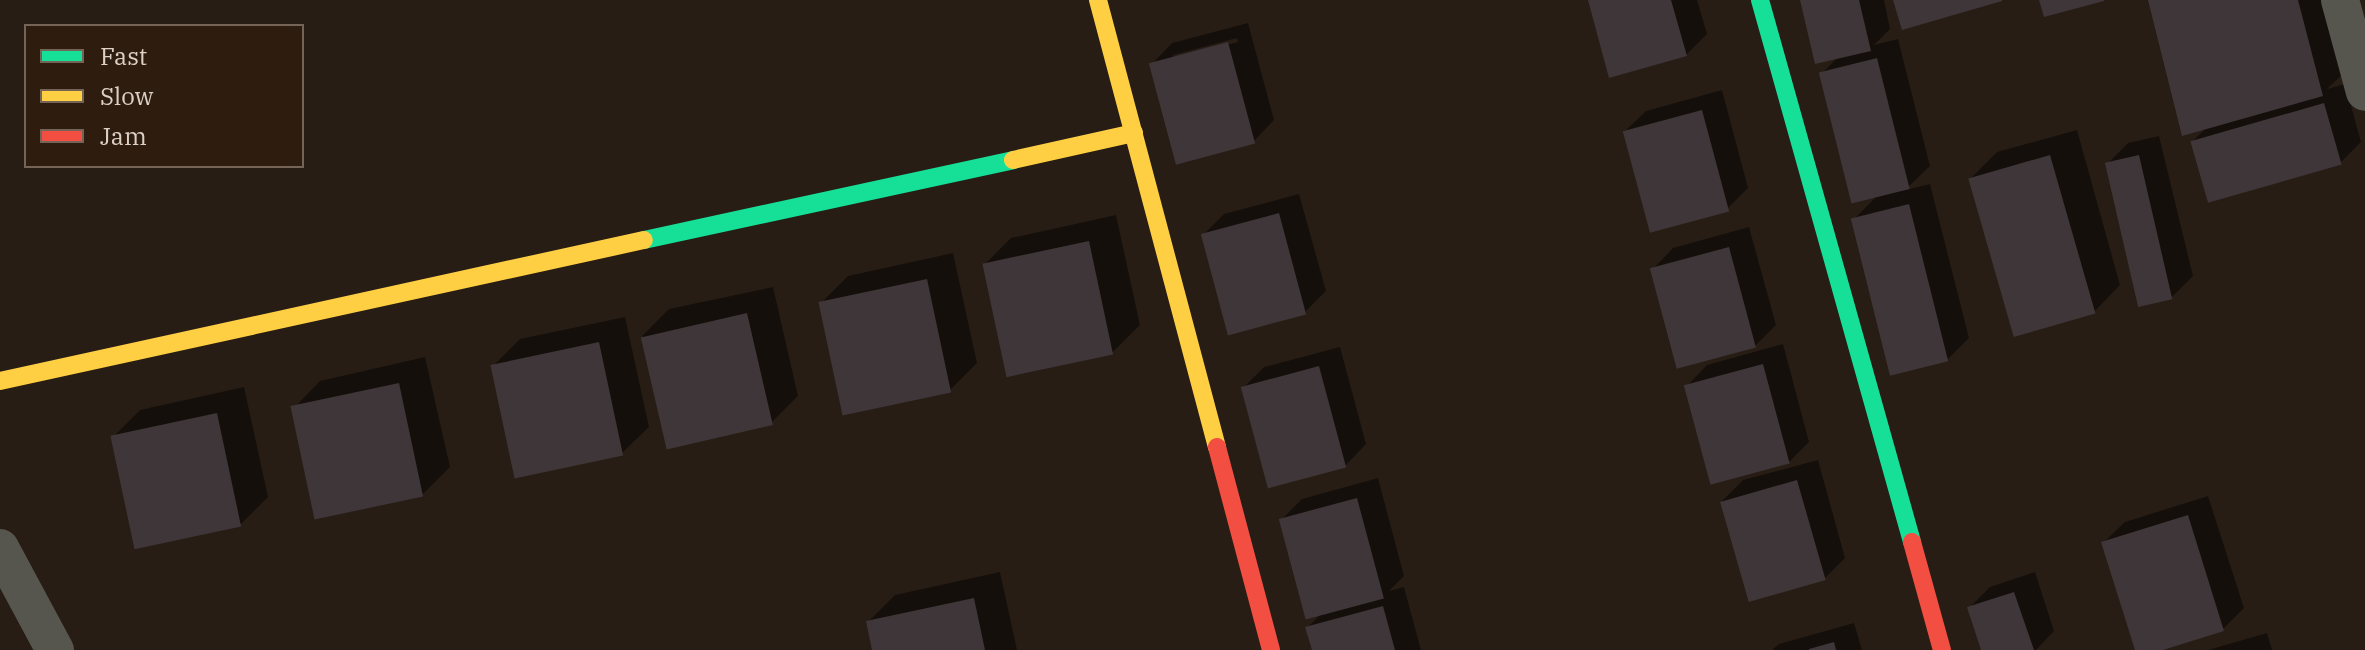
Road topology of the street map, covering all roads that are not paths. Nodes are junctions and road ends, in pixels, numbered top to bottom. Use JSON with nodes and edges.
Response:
{"nodes":[{"id":1,"x":1098,"y":0,"type":"edge"},
{"id":2,"x":1760,"y":0,"type":"edge"},
{"id":3,"x":2340,"y":0,"type":"edge"},
{"id":4,"x":2365,"y":92,"type":"edge"},
{"id":5,"x":1134,"y":133,"type":"junction"},
{"id":6,"x":0,"y":381,"type":"edge"},
{"id":7,"x":0,"y":548,"type":"edge"},
{"id":8,"x":55,"y":650,"type":"edge"},
{"id":9,"x":1271,"y":650,"type":"edge"},
{"id":10,"x":1942,"y":650,"type":"edge"}],
"edges":[{"from":1,"to":5,"type":"street"},
{"from":2,"to":10,"type":"street"},
{"from":3,"to":4,"type":"street"},
{"from":5,"to":6,"type":"street"},
{"from":5,"to":9,"type":"street"},
{"from":7,"to":8,"type":"street"}]}
